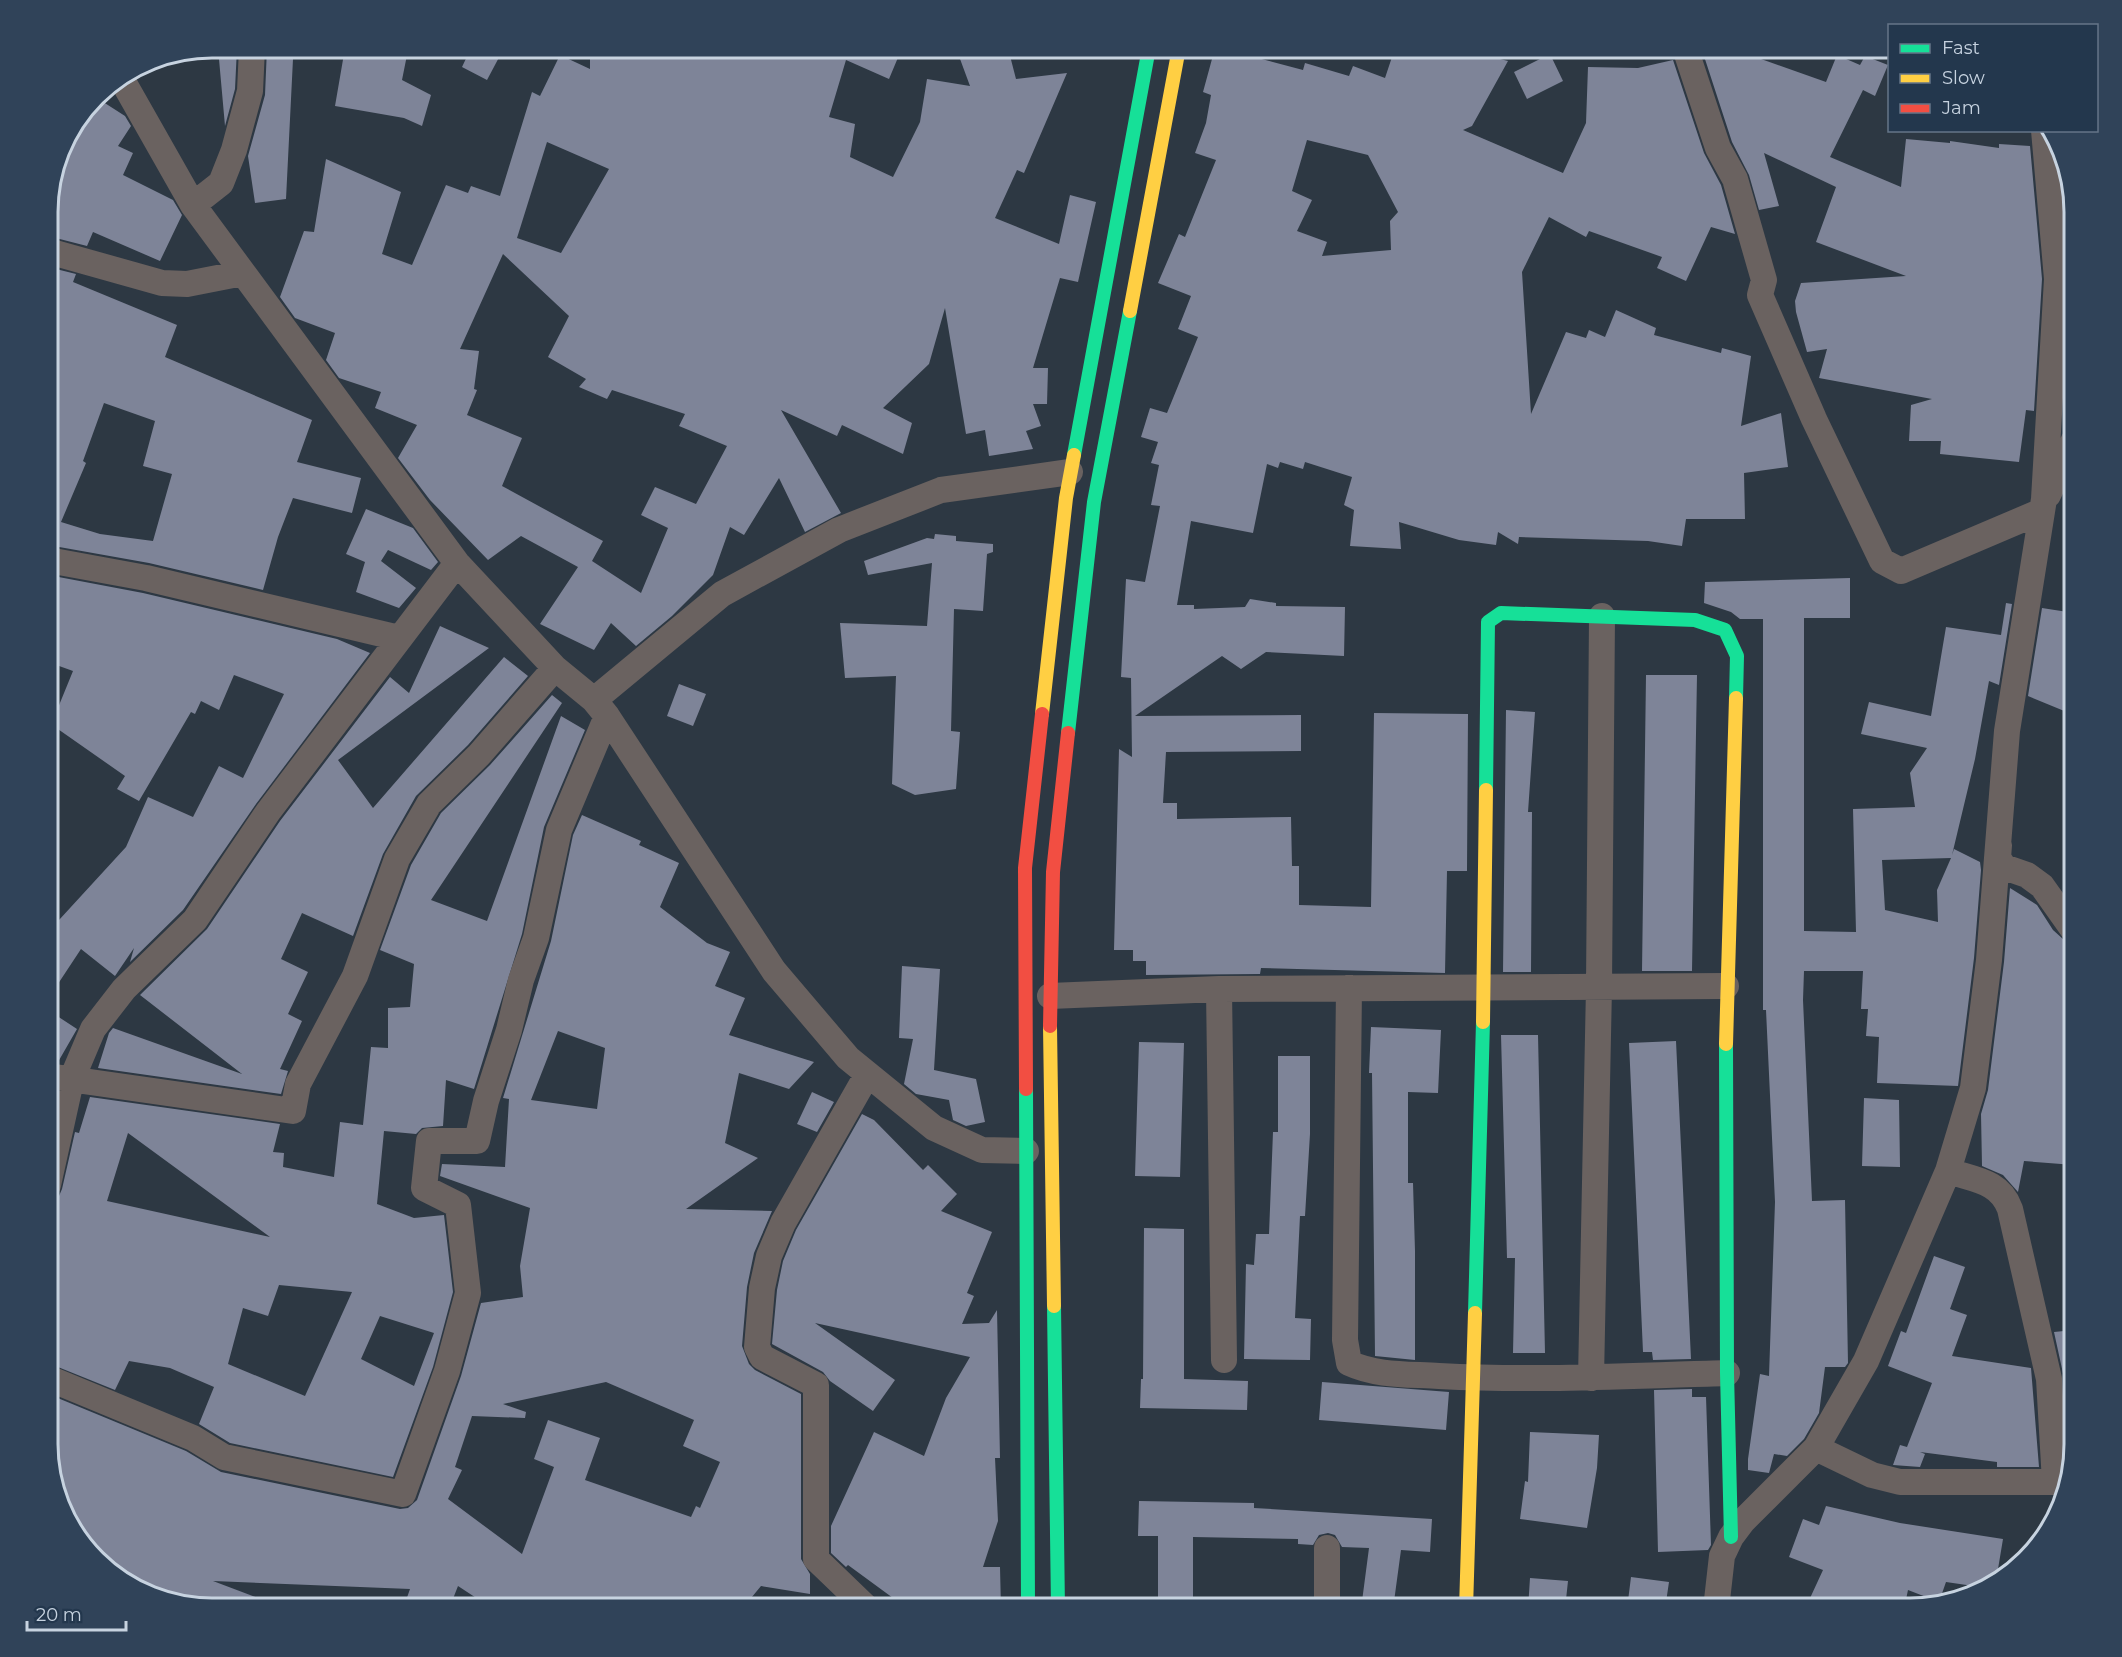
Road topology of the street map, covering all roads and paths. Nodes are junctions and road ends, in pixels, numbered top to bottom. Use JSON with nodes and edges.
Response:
{"nodes":[{"id":1,"x":252,"y":58,"type":"edge"},
{"id":2,"x":1147,"y":58,"type":"edge"},
{"id":3,"x":1177,"y":58,"type":"edge"},
{"id":4,"x":1688,"y":58,"type":"edge"},
{"id":5,"x":125,"y":85,"type":"edge"},
{"id":6,"x":2045,"y":139,"type":"edge"},
{"id":7,"x":193,"y":205,"type":"junction"},
{"id":8,"x":59,"y":254,"type":"edge"},
{"id":9,"x":243,"y":273,"type":"junction"},
{"id":10,"x":2064,"y":467,"type":"edge"},
{"id":11,"x":1071,"y":472,"type":"junction"},
{"id":12,"x":2053,"y":497,"type":"edge"},
{"id":13,"x":59,"y":562,"type":"edge"},
{"id":14,"x":457,"y":563,"type":"junction"},
{"id":15,"x":1602,"y":616,"type":"junction"},
{"id":16,"x":399,"y":638,"type":"junction"},
{"id":17,"x":555,"y":668,"type":"junction"},
{"id":18,"x":600,"y":708,"type":"junction"},
{"id":19,"x":2000,"y":823,"type":"junction"},
{"id":20,"x":2064,"y":916,"type":"edge"},
{"id":21,"x":1726,"y":986,"type":"junction"},
{"id":22,"x":1484,"y":987,"type":"junction"},
{"id":23,"x":1599,"y":987,"type":"junction"},
{"id":24,"x":1349,"y":988,"type":"junction"},
{"id":25,"x":1219,"y":989,"type":"junction"},
{"id":26,"x":1050,"y":996,"type":"junction"},
{"id":27,"x":867,"y":1075,"type":"junction"},
{"id":28,"x":59,"y":1078,"type":"edge"},
{"id":29,"x":1026,"y":1151,"type":"junction"},
{"id":30,"x":1948,"y":1171,"type":"junction"},
{"id":31,"x":1224,"y":1360,"type":"dead end"},
{"id":32,"x":1727,"y":1373,"type":"junction"},
{"id":33,"x":1473,"y":1377,"type":"junction"},
{"id":34,"x":1591,"y":1378,"type":"junction"},
{"id":35,"x":59,"y":1383,"type":"edge"},
{"id":36,"x":1816,"y":1448,"type":"junction"},
{"id":37,"x":2060,"y":1474,"type":"edge"},
{"id":38,"x":2058,"y":1483,"type":"edge"},
{"id":39,"x":1731,"y":1537,"type":"junction"},
{"id":40,"x":1327,"y":1548,"type":"dead end"},
{"id":41,"x":857,"y":1598,"type":"edge"},
{"id":42,"x":1028,"y":1598,"type":"edge"},
{"id":43,"x":1058,"y":1598,"type":"edge"},
{"id":44,"x":1327,"y":1598,"type":"edge"},
{"id":45,"x":1466,"y":1598,"type":"edge"},
{"id":46,"x":1717,"y":1598,"type":"edge"}],
"edges":[{"from":1,"to":7,"type":"street"},
{"from":2,"to":11,"type":"main road"},
{"from":3,"to":26,"type":"main road"},
{"from":4,"to":12,"type":"street"},
{"from":5,"to":7,"type":"street"},
{"from":6,"to":12,"type":"street"},
{"from":7,"to":9,"type":"street"},
{"from":8,"to":9,"type":"street"},
{"from":9,"to":14,"type":"street"},
{"from":10,"to":12,"type":"street"},
{"from":11,"to":18,"type":"street"},
{"from":11,"to":29,"type":"main road"},
{"from":12,"to":19,"type":"street"},
{"from":13,"to":16,"type":"street"},
{"from":14,"to":16,"type":"street"},
{"from":14,"to":17,"type":"street"},
{"from":15,"to":21,"type":"main road"},
{"from":15,"to":22,"type":"main road"},
{"from":15,"to":23,"type":"street"},
{"from":16,"to":28,"type":"street"},
{"from":17,"to":18,"type":"street"},
{"from":17,"to":28,"type":"street"},
{"from":18,"to":27,"type":"street"},
{"from":18,"to":35,"type":"street"},
{"from":19,"to":20,"type":"street"},
{"from":19,"to":30,"type":"street"},
{"from":21,"to":23,"type":"street"},
{"from":21,"to":32,"type":"main road"},
{"from":22,"to":23,"type":"street"},
{"from":22,"to":24,"type":"street"},
{"from":22,"to":33,"type":"main road"},
{"from":23,"to":34,"type":"street"},
{"from":24,"to":25,"type":"street"},
{"from":24,"to":33,"type":"street"},
{"from":25,"to":26,"type":"street"},
{"from":25,"to":31,"type":"street"},
{"from":26,"to":43,"type":"main road"},
{"from":27,"to":29,"type":"street"},
{"from":27,"to":41,"type":"street"},
{"from":29,"to":42,"type":"main road"},
{"from":30,"to":36,"type":"street"},
{"from":30,"to":37,"type":"street"},
{"from":32,"to":34,"type":"street"},
{"from":32,"to":39,"type":"main road"},
{"from":33,"to":34,"type":"street"},
{"from":33,"to":45,"type":"main road"},
{"from":36,"to":38,"type":"street"},
{"from":36,"to":39,"type":"street"},
{"from":39,"to":46,"type":"street"},
{"from":40,"to":44,"type":"street"}]}
